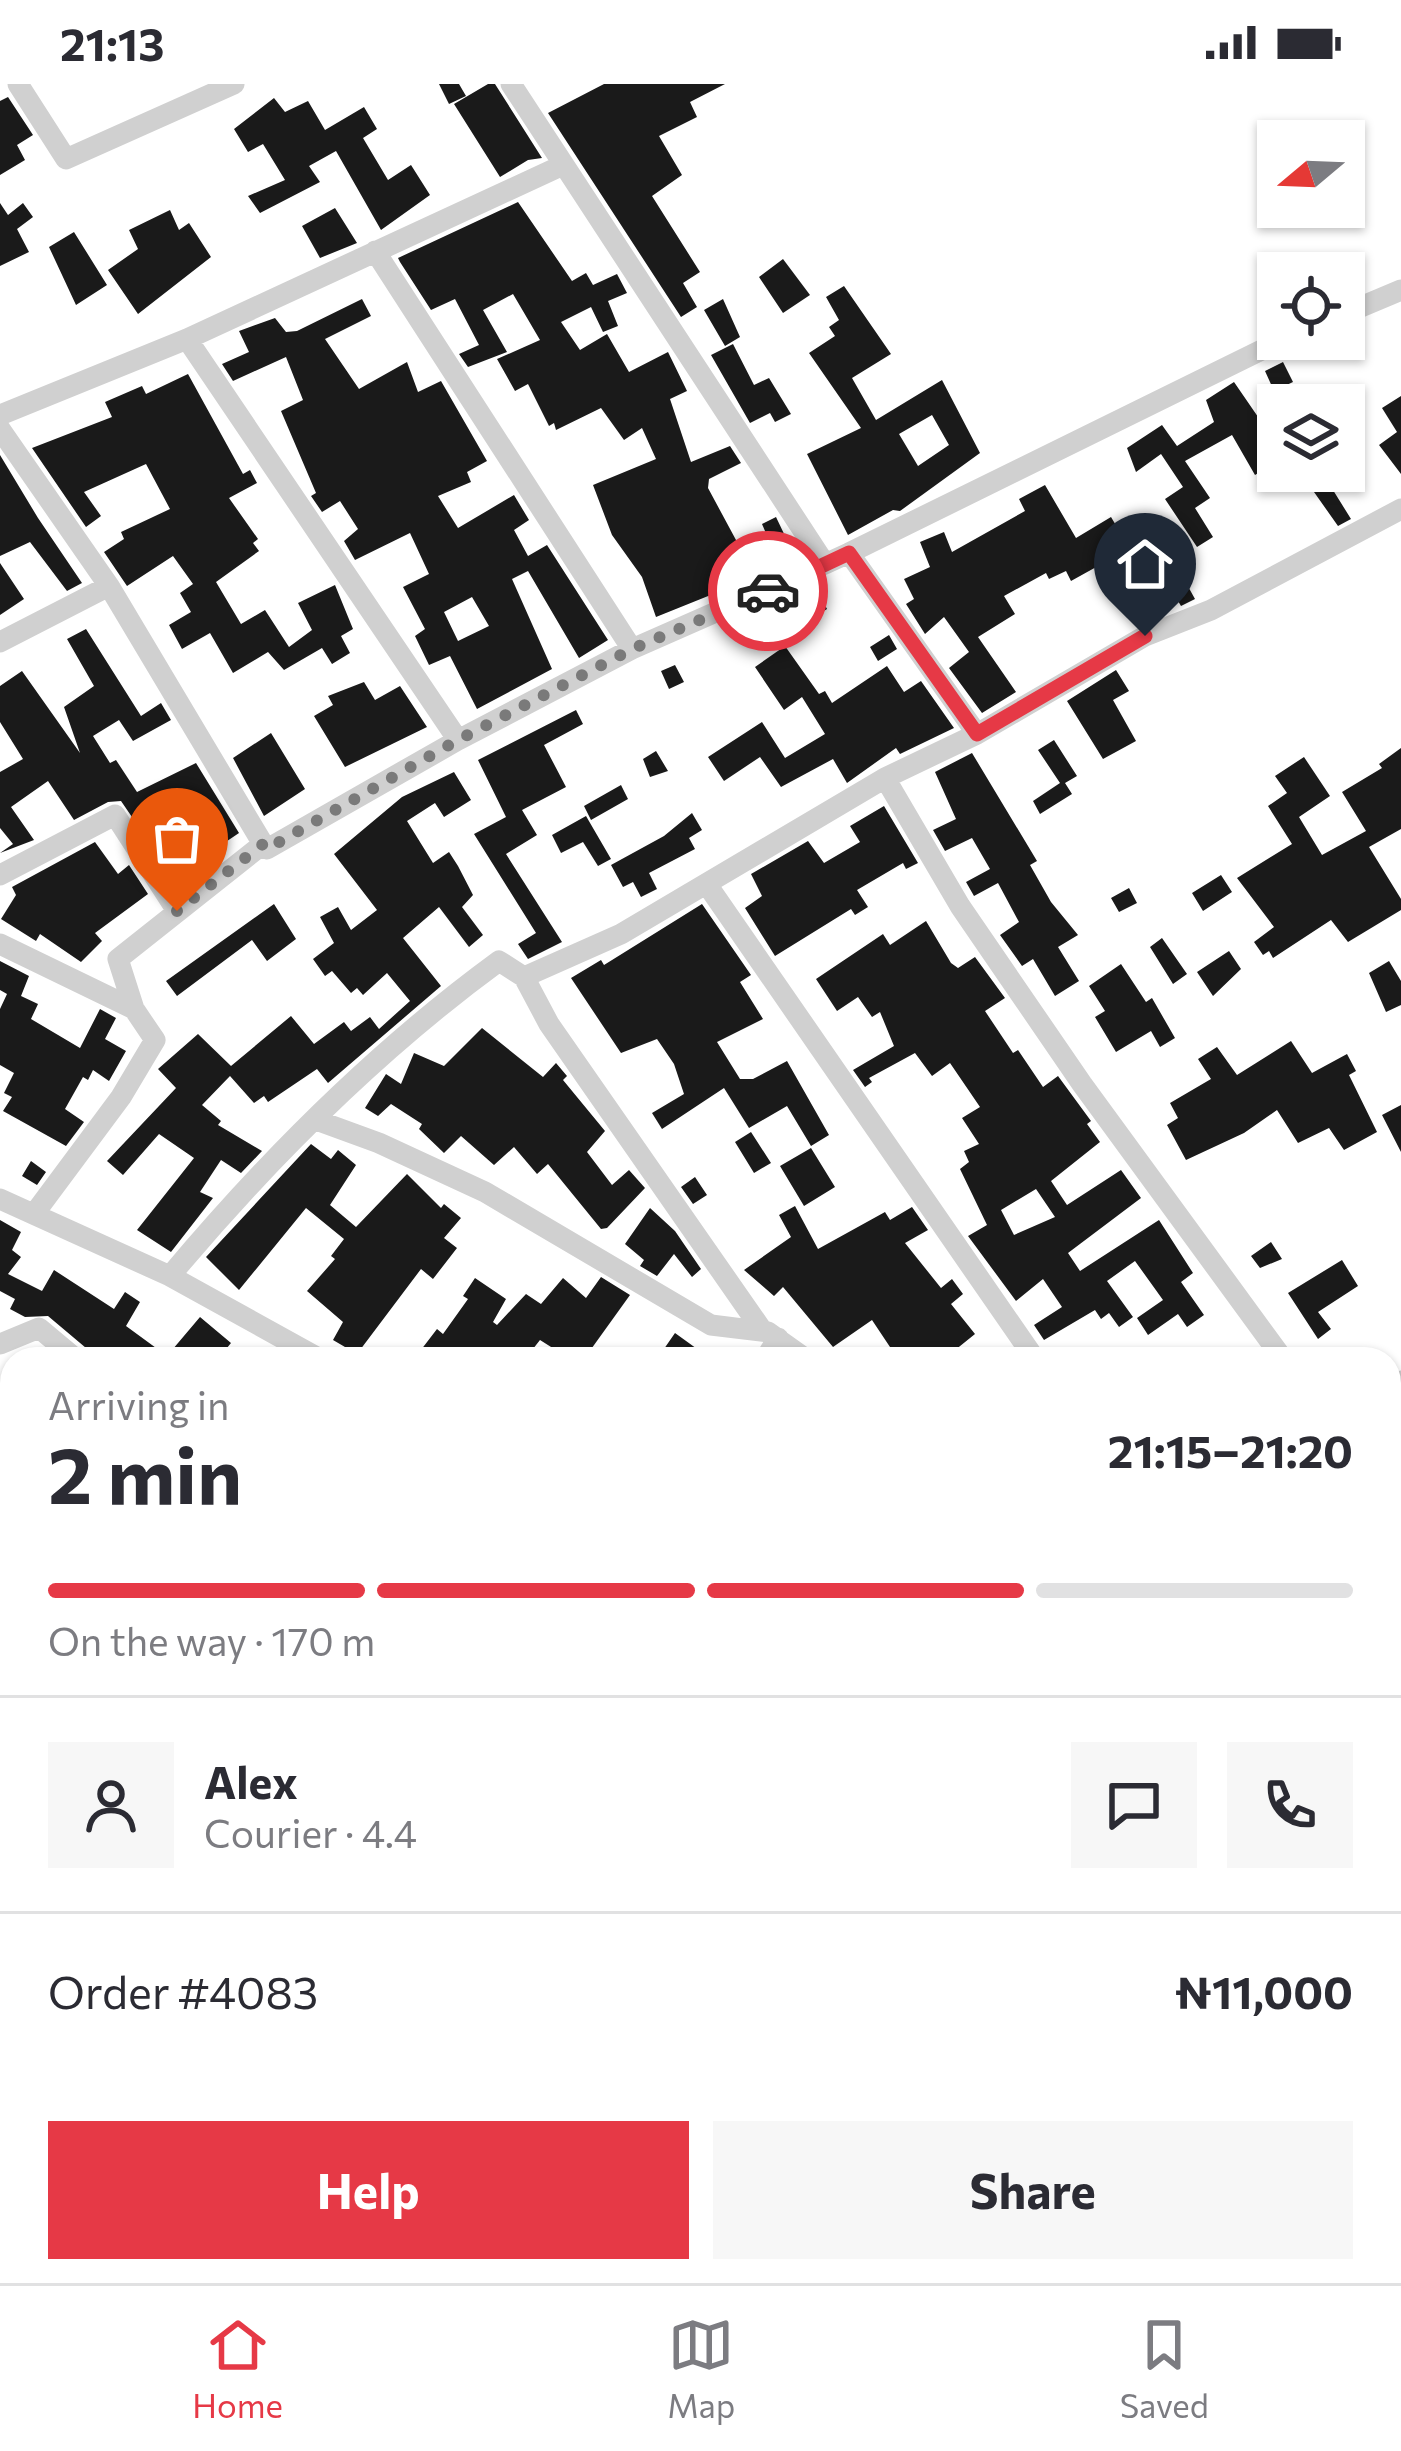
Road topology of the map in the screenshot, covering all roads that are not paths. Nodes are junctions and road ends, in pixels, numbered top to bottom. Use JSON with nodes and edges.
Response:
{"nodes":[{"id":1,"x":18,"y":84,"type":"edge"},
{"id":2,"x":234,"y":84,"type":"edge"},
{"id":3,"x":511,"y":84,"type":"edge"},
{"id":4,"x":563,"y":165,"type":"junction"},
{"id":5,"x":376,"y":251,"type":"junction"},
{"id":6,"x":1401,"y":290,"type":"edge"},
{"id":7,"x":1365,"y":305,"type":"edge"},
{"id":8,"x":187,"y":339,"type":"junction"},
{"id":9,"x":1257,"y":352,"type":"edge"},
{"id":10,"x":0,"y":415,"type":"edge"},
{"id":11,"x":0,"y":429,"type":"edge"},
{"id":12,"x":1401,"y":509,"type":"edge"},
{"id":13,"x":849,"y":553,"type":"junction"},
{"id":14,"x":825,"y":564,"type":"junction"},
{"id":15,"x":109,"y":586,"type":"junction"},
{"id":16,"x":0,"y":642,"type":"edge"},
{"id":17,"x":632,"y":649,"type":"junction"},
{"id":18,"x":977,"y":734,"type":"junction"},
{"id":19,"x":458,"y":740,"type":"junction"},
{"id":20,"x":885,"y":778,"type":"junction"},
{"id":21,"x":263,"y":844,"type":"junction"},
{"id":22,"x":0,"y":875,"type":"edge"},
{"id":23,"x":708,"y":886,"type":"junction"},
{"id":24,"x":177,"y":911,"type":"junction"},
{"id":25,"x":0,"y":944,"type":"edge"},
{"id":26,"x":524,"y":976,"type":"junction"},
{"id":27,"x":134,"y":1009,"type":"junction"},
{"id":28,"x":316,"y":1120,"type":"junction"},
{"id":29,"x":0,"y":1199,"type":"edge"},
{"id":30,"x":34,"y":1214,"type":"junction"},
{"id":31,"x":170,"y":1276,"type":"junction"},
{"id":32,"x":770,"y":1334,"type":"junction"},
{"id":33,"x":0,"y":1344,"type":"edge"},
{"id":34,"x":62,"y":1347,"type":"edge"},
{"id":35,"x":283,"y":1347,"type":"edge"},
{"id":36,"x":768,"y":1347,"type":"edge"},
{"id":37,"x":789,"y":1347,"type":"edge"},
{"id":38,"x":1027,"y":1347,"type":"edge"},
{"id":39,"x":1274,"y":1347,"type":"edge"}],
"edges":[{"from":1,"to":2,"type":"street"},
{"from":3,"to":4,"type":"street"},
{"from":4,"to":5,"type":"street"},
{"from":4,"to":14,"type":"street"},
{"from":5,"to":8,"type":"street"},
{"from":5,"to":17,"type":"street"},
{"from":6,"to":7,"type":"street"},
{"from":8,"to":10,"type":"street"},
{"from":8,"to":19,"type":"street"},
{"from":9,"to":13,"type":"street"},
{"from":11,"to":15,"type":"street"},
{"from":12,"to":18,"type":"street"},
{"from":13,"to":14,"type":"street"},
{"from":13,"to":18,"type":"street"},
{"from":14,"to":17,"type":"street"},
{"from":15,"to":16,"type":"street"},
{"from":15,"to":21,"type":"street"},
{"from":17,"to":19,"type":"street"},
{"from":18,"to":20,"type":"street"},
{"from":19,"to":21,"type":"street"},
{"from":20,"to":23,"type":"street"},
{"from":20,"to":39,"type":"street"},
{"from":21,"to":24,"type":"street"},
{"from":22,"to":24,"type":"street"},
{"from":23,"to":26,"type":"street"},
{"from":23,"to":38,"type":"street"},
{"from":24,"to":27,"type":"street"},
{"from":25,"to":27,"type":"street"},
{"from":26,"to":28,"type":"street"},
{"from":26,"to":32,"type":"street"},
{"from":27,"to":30,"type":"street"},
{"from":28,"to":31,"type":"street"},
{"from":28,"to":32,"type":"street"},
{"from":29,"to":30,"type":"street"},
{"from":30,"to":31,"type":"street"},
{"from":31,"to":35,"type":"street"},
{"from":32,"to":36,"type":"street"},
{"from":32,"to":37,"type":"street"},
{"from":33,"to":34,"type":"street"}]}
